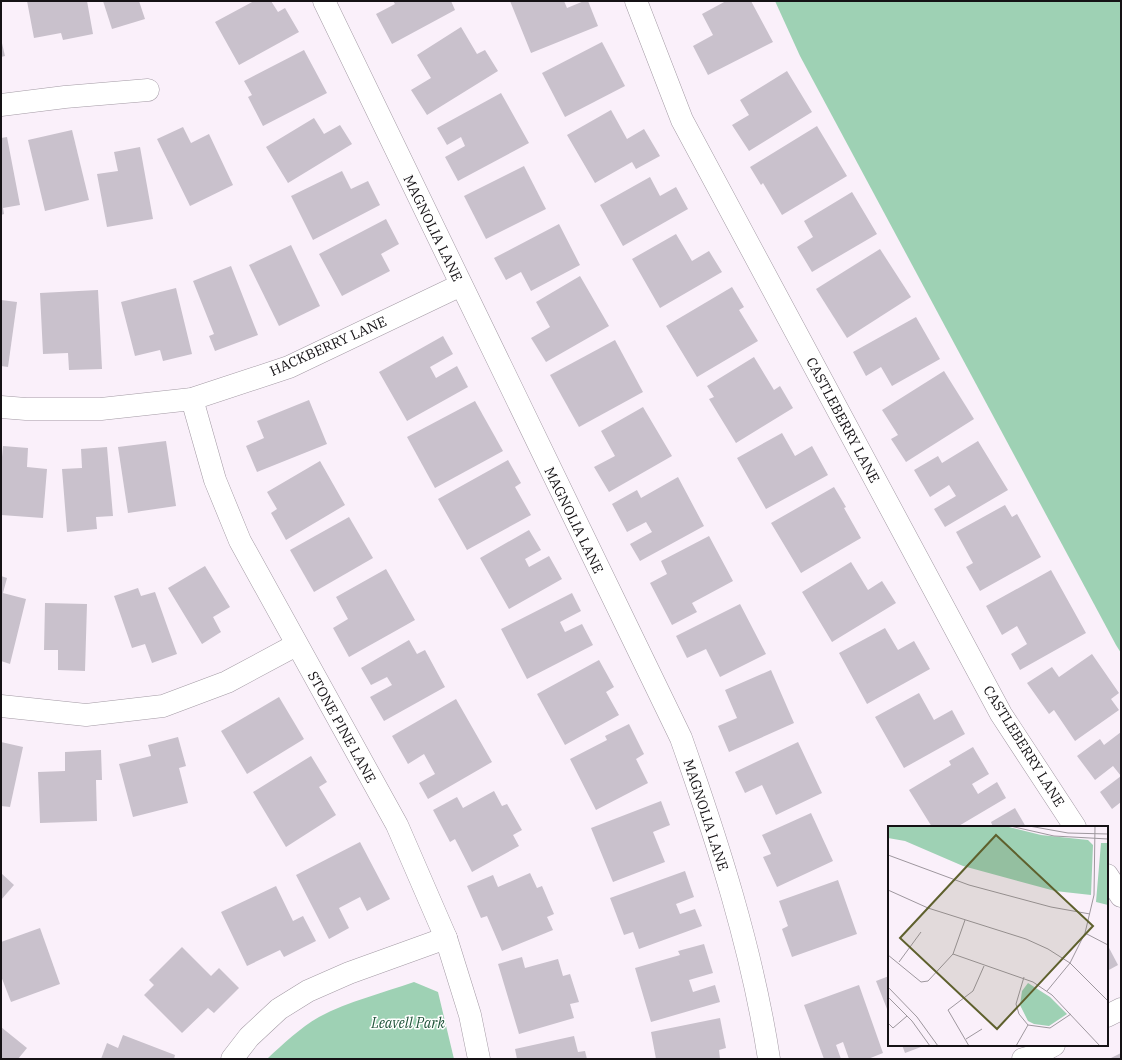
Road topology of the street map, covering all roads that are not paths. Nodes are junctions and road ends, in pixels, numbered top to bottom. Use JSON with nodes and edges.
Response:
{"nodes":[{"id":1,"x":324,"y":1,"type":"edge"},
{"id":2,"x":636,"y":1,"type":"edge"},
{"id":3,"x":148,"y":90,"type":"dead end"},
{"id":4,"x":1,"y":105,"type":"edge"},
{"id":5,"x":461,"y":285,"type":"junction"},
{"id":6,"x":192,"y":399,"type":"junction"},
{"id":7,"x":1,"y":407,"type":"edge"},
{"id":8,"x":296,"y":645,"type":"junction"},
{"id":9,"x":1,"y":706,"type":"edge"},
{"id":10,"x":1074,"y":826,"type":"edge"},
{"id":11,"x":1108,"y":876,"type":"edge"},
{"id":12,"x":1121,"y":896,"type":"edge"},
{"id":13,"x":446,"y":938,"type":"junction"},
{"id":14,"x":1121,"y":1009,"type":"edge"},
{"id":15,"x":1108,"y":1016,"type":"edge"},
{"id":16,"x":1052,"y":1046,"type":"edge"},
{"id":17,"x":1030,"y":1058,"type":"edge"},
{"id":18,"x":232,"y":1059,"type":"edge"},
{"id":19,"x":479,"y":1059,"type":"edge"},
{"id":20,"x":769,"y":1059,"type":"edge"}],
"edges":[{"from":1,"to":5,"type":"street","name":"MAGNOLIA LANE"},
{"from":2,"to":10,"type":"street","name":"CASTLEBERRY LANE"},
{"from":3,"to":4,"type":"street"},
{"from":5,"to":6,"type":"street","name":"HACKBERRY LANE"},
{"from":5,"to":20,"type":"street","name":"MAGNOLIA LANE"},
{"from":6,"to":7,"type":"street","name":"HACKBERRY LANE"},
{"from":6,"to":8,"type":"street","name":"STONE PINE LANE"},
{"from":8,"to":9,"type":"street"},
{"from":8,"to":13,"type":"street","name":"STONE PINE LANE"},
{"from":11,"to":12,"type":"street"},
{"from":13,"to":18,"type":"street"},
{"from":13,"to":19,"type":"street","name":"STONE PINE LANE"},
{"from":14,"to":15,"type":"street"},
{"from":16,"to":17,"type":"street"}]}
